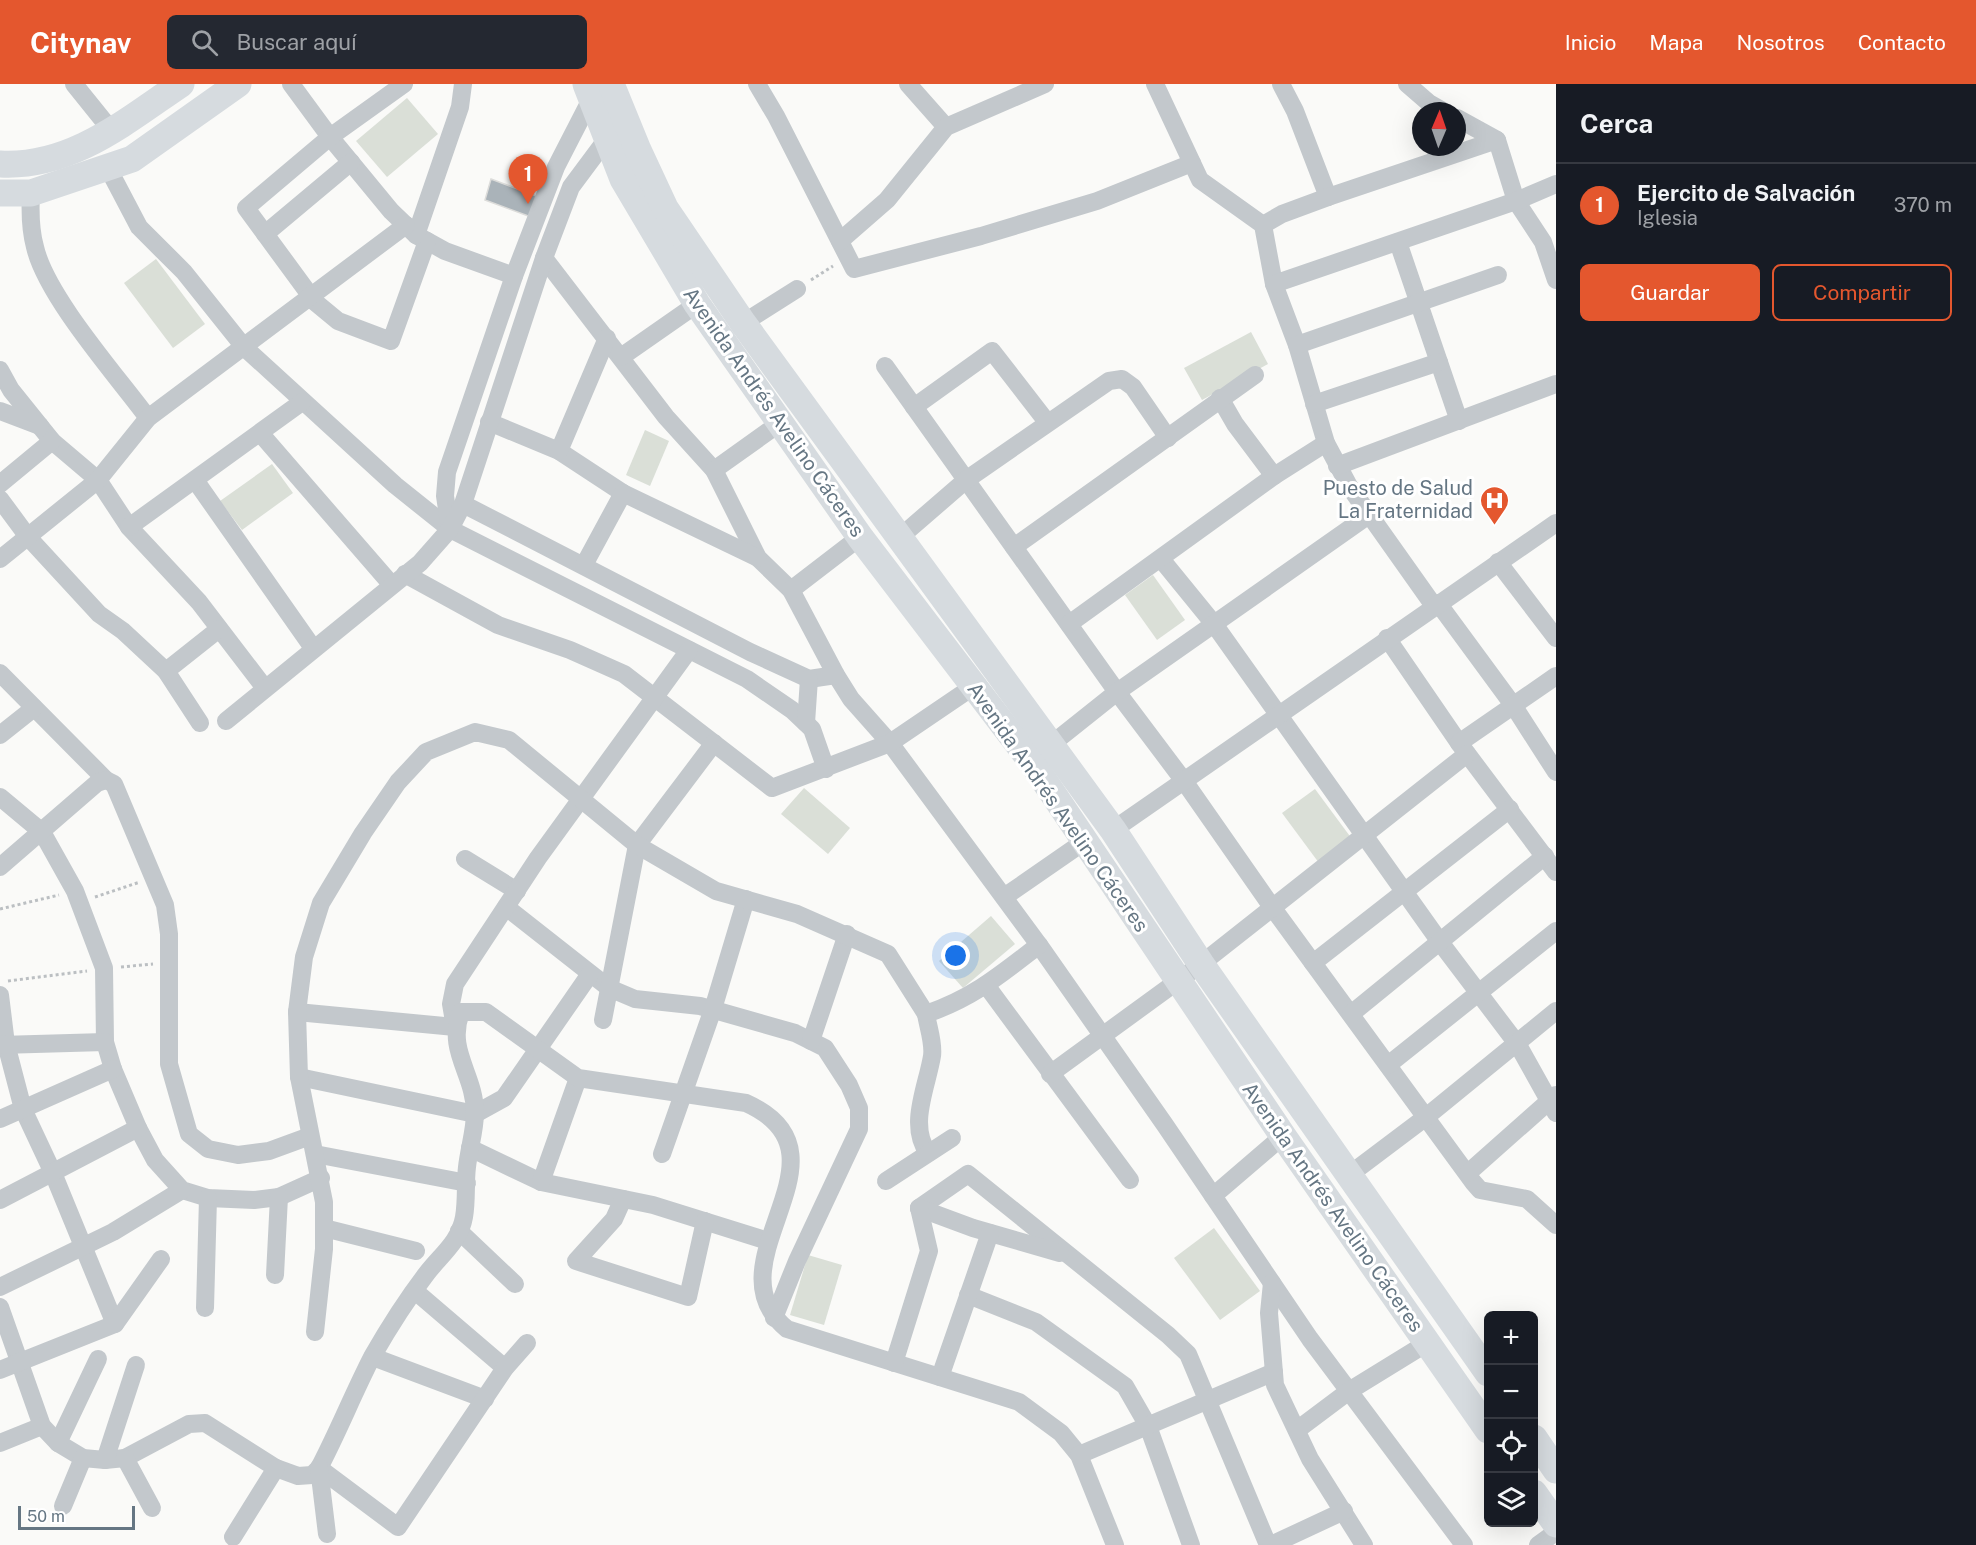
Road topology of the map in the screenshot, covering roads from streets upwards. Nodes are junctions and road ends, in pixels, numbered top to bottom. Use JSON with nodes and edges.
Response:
{"nodes":[{"id":1,"x":74,"y":84,"type":"edge"},
{"id":2,"x":181,"y":84,"type":"edge"},
{"id":3,"x":238,"y":84,"type":"edge"},
{"id":4,"x":291,"y":84,"type":"edge"},
{"id":5,"x":404,"y":84,"type":"edge"},
{"id":6,"x":463,"y":84,"type":"edge"},
{"id":7,"x":757,"y":84,"type":"edge"},
{"id":8,"x":908,"y":84,"type":"edge"},
{"id":9,"x":1044,"y":84,"type":"edge"},
{"id":10,"x":1155,"y":84,"type":"edge"},
{"id":11,"x":1281,"y":84,"type":"edge"},
{"id":12,"x":1407,"y":84,"type":"edge"},
{"id":13,"x":601,"y":90,"type":"edge"},
{"id":14,"x":1429,"y":102,"type":"edge"},
{"id":15,"x":1466,"y":123,"type":"edge"},
{"id":16,"x":946,"y":127,"type":"junction"},
{"id":17,"x":111,"y":130,"type":"junction"},
{"id":18,"x":330,"y":137,"type":"junction"},
{"id":19,"x":606,"y":140,"type":"junction"},
{"id":20,"x":1497,"y":140,"type":"junction"},
{"id":21,"x":351,"y":162,"type":"junction"},
{"id":22,"x":1192,"y":163,"type":"junction"},
{"id":23,"x":0,"y":164,"type":"edge"},
{"id":24,"x":108,"y":168,"type":"junction"},
{"id":25,"x":1556,"y":184,"type":"edge"},
{"id":26,"x":31,"y":192,"type":"junction"},
{"id":27,"x":0,"y":193,"type":"edge"},
{"id":28,"x":1328,"y":197,"type":"junction"},
{"id":29,"x":1516,"y":201,"type":"junction"},
{"id":30,"x":1263,"y":225,"type":"junction"},
{"id":31,"x":416,"y":233,"type":"junction"},
{"id":32,"x":265,"y":234,"type":"junction"},
{"id":33,"x":1398,"y":242,"type":"junction"},
{"id":34,"x":844,"y":249,"type":"junction"},
{"id":35,"x":544,"y":258,"type":"junction"},
{"id":36,"x":1497,"y":275,"type":"dead end"},
{"id":37,"x":514,"y":276,"type":"junction"},
{"id":38,"x":1556,"y":280,"type":"edge"},
{"id":39,"x":1274,"y":284,"type":"junction"},
{"id":40,"x":797,"y":289,"type":"road end"},
{"id":41,"x":310,"y":296,"type":"junction"},
{"id":42,"x":1418,"y":302,"type":"junction"},
{"id":43,"x":697,"y":304,"type":"junction"},
{"id":44,"x":743,"y":323,"type":"junction"},
{"id":45,"x":607,"y":338,"type":"junction"},
{"id":46,"x":1297,"y":345,"type":"junction"},
{"id":47,"x":244,"y":347,"type":"junction"},
{"id":48,"x":621,"y":357,"type":"junction"},
{"id":49,"x":1439,"y":362,"type":"junction"},
{"id":50,"x":885,"y":366,"type":"dead end"},
{"id":51,"x":0,"y":370,"type":"edge"},
{"id":52,"x":1255,"y":375,"type":"dead end"},
{"id":53,"x":1556,"y":384,"type":"edge"},
{"id":54,"x":1220,"y":398,"type":"junction"},
{"id":55,"x":302,"y":402,"type":"junction"},
{"id":56,"x":1314,"y":404,"type":"junction"},
{"id":57,"x":914,"y":407,"type":"junction"},
{"id":58,"x":0,"y":411,"type":"edge"},
{"id":59,"x":148,"y":418,"type":"junction"},
{"id":60,"x":1459,"y":421,"type":"junction"},
{"id":61,"x":1047,"y":422,"type":"junction"},
{"id":62,"x":489,"y":423,"type":"junction"},
{"id":63,"x":780,"y":423,"type":"junction"},
{"id":64,"x":40,"y":426,"type":"junction"},
{"id":65,"x":260,"y":433,"type":"junction"},
{"id":66,"x":1168,"y":438,"type":"junction"},
{"id":67,"x":52,"y":441,"type":"junction"},
{"id":68,"x":1326,"y":443,"type":"junction"},
{"id":69,"x":560,"y":451,"type":"junction"},
{"id":70,"x":1337,"y":466,"type":"junction"},
{"id":71,"x":714,"y":470,"type":"junction"},
{"id":72,"x":1275,"y":476,"type":"junction"},
{"id":73,"x":98,"y":480,"type":"junction"},
{"id":74,"x":195,"y":480,"type":"junction"},
{"id":75,"x":966,"y":480,"type":"junction"},
{"id":76,"x":0,"y":484,"type":"edge"},
{"id":77,"x":623,"y":493,"type":"junction"},
{"id":78,"x":0,"y":499,"type":"edge"},
{"id":79,"x":463,"y":504,"type":"junction"},
{"id":80,"x":1369,"y":515,"type":"junction"},
{"id":81,"x":1556,"y":524,"type":"edge"},
{"id":82,"x":129,"y":527,"type":"junction"},
{"id":83,"x":450,"y":529,"type":"junction"},
{"id":84,"x":28,"y":537,"type":"junction"},
{"id":85,"x":860,"y":537,"type":"junction"},
{"id":86,"x":899,"y":538,"type":"junction"},
{"id":87,"x":1014,"y":547,"type":"junction"},
{"id":88,"x":759,"y":558,"type":"junction"},
{"id":89,"x":0,"y":559,"type":"edge"},
{"id":90,"x":1161,"y":559,"type":"junction"},
{"id":91,"x":1498,"y":562,"type":"junction"},
{"id":92,"x":584,"y":565,"type":"junction"},
{"id":93,"x":398,"y":579,"type":"junction"},
{"id":94,"x":791,"y":590,"type":"junction"},
{"id":95,"x":1436,"y":605,"type":"junction"},
{"id":96,"x":1069,"y":624,"type":"junction"},
{"id":97,"x":1214,"y":624,"type":"junction"},
{"id":98,"x":219,"y":629,"type":"junction"},
{"id":99,"x":1556,"y":638,"type":"edge"},
{"id":100,"x":1387,"y":639,"type":"junction"},
{"id":101,"x":313,"y":648,"type":"junction"},
{"id":102,"x":689,"y":650,"type":"junction"},
{"id":103,"x":166,"y":671,"type":"junction"},
{"id":104,"x":0,"y":673,"type":"edge"},
{"id":105,"x":836,"y":675,"type":"junction"},
{"id":106,"x":1556,"y":675,"type":"edge"},
{"id":107,"x":809,"y":678,"type":"junction"},
{"id":108,"x":974,"y":686,"type":"junction"},
{"id":109,"x":264,"y":687,"type":"junction"},
{"id":110,"x":1117,"y":692,"type":"junction"},
{"id":111,"x":655,"y":699,"type":"junction"},
{"id":112,"x":1513,"y":705,"type":"junction"},
{"id":113,"x":34,"y":708,"type":"junction"},
{"id":114,"x":1277,"y":716,"type":"junction"},
{"id":115,"x":226,"y":721,"type":"dead end"},
{"id":116,"x":200,"y":723,"type":"dead end"},
{"id":117,"x":806,"y":723,"type":"junction"},
{"id":118,"x":0,"y":735,"type":"edge"},
{"id":119,"x":714,"y":743,"type":"junction"},
{"id":120,"x":890,"y":743,"type":"junction"},
{"id":121,"x":1463,"y":748,"type":"junction"},
{"id":122,"x":1040,"y":753,"type":"junction"},
{"id":123,"x":826,"y":769,"type":"junction"},
{"id":124,"x":1556,"y":772,"type":"edge"},
{"id":125,"x":106,"y":780,"type":"junction"},
{"id":126,"x":1184,"y":781,"type":"junction"},
{"id":127,"x":0,"y":797,"type":"edge"},
{"id":128,"x":581,"y":800,"type":"junction"},
{"id":129,"x":1510,"y":809,"type":"junction"},
{"id":130,"x":1113,"y":830,"type":"junction"},
{"id":131,"x":42,"y":832,"type":"junction"},
{"id":132,"x":1365,"y":837,"type":"junction"},
{"id":133,"x":1085,"y":841,"type":"junction"},
{"id":134,"x":637,"y":845,"type":"junction"},
{"id":135,"x":1545,"y":856,"type":"junction"},
{"id":136,"x":465,"y":859,"type":"dead end"},
{"id":137,"x":0,"y":867,"type":"edge"},
{"id":138,"x":1556,"y":872,"type":"edge"},
{"id":139,"x":517,"y":891,"type":"junction"},
{"id":140,"x":1403,"y":891,"type":"junction"},
{"id":141,"x":1004,"y":897,"type":"junction"},
{"id":142,"x":746,"y":899,"type":"junction"},
{"id":143,"x":506,"y":907,"type":"junction"},
{"id":144,"x":1272,"y":907,"type":"junction"},
{"id":145,"x":1556,"y":931,"type":"edge"},
{"id":146,"x":847,"y":934,"type":"junction"},
{"id":147,"x":1440,"y":942,"type":"junction"},
{"id":148,"x":1039,"y":945,"type":"junction"},
{"id":149,"x":1313,"y":963,"type":"junction"},
{"id":150,"x":1201,"y":964,"type":"junction"},
{"id":151,"x":590,"y":974,"type":"junction"},
{"id":152,"x":1179,"y":980,"type":"junction"},
{"id":153,"x":986,"y":985,"type":"junction"},
{"id":154,"x":609,"y":988,"type":"junction"},
{"id":155,"x":1478,"y":993,"type":"junction"},
{"id":156,"x":0,"y":995,"type":"edge"},
{"id":157,"x":713,"y":1009,"type":"junction"},
{"id":158,"x":1556,"y":1011,"type":"edge"},
{"id":159,"x":297,"y":1012,"type":"junction"},
{"id":160,"x":926,"y":1014,"type":"junction"},
{"id":161,"x":1351,"y":1014,"type":"junction"},
{"id":162,"x":603,"y":1020,"type":"dead end"},
{"id":163,"x":455,"y":1027,"type":"junction"},
{"id":164,"x":1104,"y":1037,"type":"junction"},
{"id":165,"x":811,"y":1041,"type":"junction"},
{"id":166,"x":105,"y":1042,"type":"junction"},
{"id":167,"x":3,"y":1044,"type":"edge"},
{"id":168,"x":1518,"y":1045,"type":"junction"},
{"id":169,"x":538,"y":1050,"type":"junction"},
{"id":170,"x":1388,"y":1065,"type":"junction"},
{"id":171,"x":113,"y":1069,"type":"junction"},
{"id":172,"x":1050,"y":1074,"type":"junction"},
{"id":173,"x":299,"y":1077,"type":"junction"},
{"id":174,"x":578,"y":1078,"type":"junction"},
{"id":175,"x":682,"y":1095,"type":"junction"},
{"id":176,"x":1553,"y":1103,"type":"edge"},
{"id":177,"x":23,"y":1108,"type":"junction"},
{"id":178,"x":475,"y":1114,"type":"junction"},
{"id":179,"x":1426,"y":1117,"type":"junction"},
{"id":180,"x":0,"y":1119,"type":"edge"},
{"id":181,"x":138,"y":1128,"type":"junction"},
{"id":182,"x":310,"y":1136,"type":"junction"},
{"id":183,"x":1283,"y":1136,"type":"junction"},
{"id":184,"x":952,"y":1138,"type":"dead end"},
{"id":185,"x":470,"y":1148,"type":"junction"},
{"id":186,"x":928,"y":1153,"type":"junction"},
{"id":187,"x":315,"y":1154,"type":"junction"},
{"id":188,"x":662,"y":1155,"type":"dead end"},
{"id":189,"x":53,"y":1173,"type":"junction"},
{"id":190,"x":1468,"y":1173,"type":"junction"},
{"id":191,"x":1349,"y":1175,"type":"junction"},
{"id":192,"x":321,"y":1178,"type":"junction"},
{"id":193,"x":1130,"y":1180,"type":"dead end"},
{"id":194,"x":886,"y":1181,"type":"dead end"},
{"id":195,"x":541,"y":1182,"type":"junction"},
{"id":196,"x":467,"y":1183,"type":"junction"},
{"id":197,"x":182,"y":1190,"type":"junction"},
{"id":198,"x":1213,"y":1196,"type":"junction"},
{"id":199,"x":279,"y":1197,"type":"junction"},
{"id":200,"x":208,"y":1198,"type":"junction"},
{"id":201,"x":623,"y":1198,"type":"junction"},
{"id":202,"x":0,"y":1200,"type":"edge"},
{"id":203,"x":919,"y":1208,"type":"junction"},
{"id":204,"x":705,"y":1221,"type":"junction"},
{"id":205,"x":1556,"y":1225,"type":"edge"},
{"id":206,"x":324,"y":1228,"type":"junction"},
{"id":207,"x":459,"y":1231,"type":"junction"},
{"id":208,"x":990,"y":1233,"type":"junction"},
{"id":209,"x":768,"y":1241,"type":"junction"},
{"id":210,"x":83,"y":1244,"type":"junction"},
{"id":211,"x":416,"y":1251,"type":"dead end"},
{"id":212,"x":1070,"y":1256,"type":"junction"},
{"id":213,"x":160,"y":1259,"type":"dead end"},
{"id":214,"x":275,"y":1275,"type":"dead end"},
{"id":215,"x":1272,"y":1283,"type":"junction"},
{"id":216,"x":515,"y":1284,"type":"dead end"},
{"id":217,"x":0,"y":1287,"type":"edge"},
{"id":218,"x":415,"y":1291,"type":"junction"},
{"id":219,"x":968,"y":1295,"type":"junction"},
{"id":220,"x":0,"y":1307,"type":"edge"},
{"id":221,"x":205,"y":1308,"type":"dead end"},
{"id":222,"x":774,"y":1318,"type":"junction"},
{"id":223,"x":115,"y":1324,"type":"junction"},
{"id":224,"x":315,"y":1332,"type":"dead end"},
{"id":225,"x":526,"y":1343,"type":"dead end"},
{"id":226,"x":1426,"y":1343,"type":"junction"},
{"id":227,"x":373,"y":1357,"type":"junction"},
{"id":228,"x":98,"y":1359,"type":"dead end"},
{"id":229,"x":21,"y":1362,"type":"junction"},
{"id":230,"x":894,"y":1363,"type":"junction"},
{"id":231,"x":136,"y":1365,"type":"dead end"},
{"id":232,"x":1484,"y":1367,"type":"edge"},
{"id":233,"x":505,"y":1368,"type":"junction"},
{"id":234,"x":0,"y":1370,"type":"edge"},
{"id":235,"x":1274,"y":1372,"type":"junction"},
{"id":236,"x":940,"y":1377,"type":"junction"},
{"id":237,"x":1349,"y":1391,"type":"junction"},
{"id":238,"x":485,"y":1399,"type":"junction"},
{"id":239,"x":1208,"y":1401,"type":"junction"},
{"id":240,"x":1484,"y":1424,"type":"edge"},
{"id":241,"x":42,"y":1426,"type":"junction"},
{"id":242,"x":1148,"y":1426,"type":"junction"},
{"id":243,"x":1297,"y":1430,"type":"junction"},
{"id":244,"x":0,"y":1443,"type":"edge"},
{"id":245,"x":58,"y":1443,"type":"junction"},
{"id":246,"x":1538,"y":1444,"type":"edge"},
{"id":247,"x":1079,"y":1455,"type":"junction"},
{"id":248,"x":83,"y":1458,"type":"junction"},
{"id":249,"x":124,"y":1458,"type":"junction"},
{"id":250,"x":105,"y":1460,"type":"junction"},
{"id":251,"x":276,"y":1468,"type":"junction"},
{"id":252,"x":319,"y":1468,"type":"junction"},
{"id":253,"x":1556,"y":1470,"type":"edge"},
{"id":254,"x":1538,"y":1499,"type":"edge"},
{"id":255,"x":63,"y":1506,"type":"dead end"},
{"id":256,"x":152,"y":1508,"type":"dead end"},
{"id":257,"x":1344,"y":1511,"type":"junction"},
{"id":258,"x":1556,"y":1524,"type":"edge"},
{"id":259,"x":1556,"y":1532,"type":"edge"},
{"id":260,"x":327,"y":1534,"type":"dead end"},
{"id":261,"x":232,"y":1537,"type":"dead end"},
{"id":262,"x":1115,"y":1545,"type":"edge"},
{"id":263,"x":1191,"y":1545,"type":"edge"},
{"id":264,"x":1269,"y":1545,"type":"edge"},
{"id":265,"x":1364,"y":1545,"type":"edge"},
{"id":266,"x":1464,"y":1545,"type":"edge"},
{"id":267,"x":1538,"y":1545,"type":"edge"}],
"edges":[{"from":1,"to":17,"type":"street"},
{"from":2,"to":17,"type":"street"},
{"from":3,"to":24,"type":"street"},
{"from":4,"to":18,"type":"street"},
{"from":5,"to":18,"type":"street"},
{"from":6,"to":31,"type":"street"},
{"from":7,"to":34,"type":"street"},
{"from":8,"to":16,"type":"street"},
{"from":9,"to":16,"type":"street"},
{"from":10,"to":22,"type":"street"},
{"from":11,"to":28,"type":"street"},
{"from":12,"to":14,"type":"street"},
{"from":13,"to":19,"type":"street"},
{"from":13,"to":37,"type":"street"},
{"from":13,"to":44,"type":"street","name":"Avenida Andrés Avelino Cáceres"},
{"from":15,"to":20,"type":"street"},
{"from":16,"to":34,"type":"street"},
{"from":17,"to":23,"type":"street"},
{"from":18,"to":21,"type":"street"},
{"from":18,"to":32,"type":"street"},
{"from":19,"to":35,"type":"street"},
{"from":19,"to":43,"type":"street","name":"Avenida Andrés Avelino Cáceres"},
{"from":20,"to":28,"type":"street"},
{"from":20,"to":29,"type":"street"},
{"from":21,"to":31,"type":"street"},
{"from":21,"to":32,"type":"street"},
{"from":22,"to":30,"type":"street"},
{"from":22,"to":34,"type":"street"},
{"from":24,"to":26,"type":"street"},
{"from":24,"to":47,"type":"street"},
{"from":25,"to":29,"type":"street"},
{"from":26,"to":27,"type":"street"},
{"from":26,"to":59,"type":"street"},
{"from":28,"to":30,"type":"street"},
{"from":29,"to":33,"type":"street"},
{"from":29,"to":38,"type":"street"},
{"from":30,"to":39,"type":"street"},
{"from":31,"to":37,"type":"street"},
{"from":31,"to":41,"type":"street"},
{"from":31,"to":41,"type":"street"},
{"from":32,"to":41,"type":"street"},
{"from":33,"to":39,"type":"street"},
{"from":33,"to":42,"type":"street"},
{"from":35,"to":45,"type":"street"},
{"from":35,"to":62,"type":"street"},
{"from":36,"to":42,"type":"street"},
{"from":37,"to":83,"type":"street"},
{"from":39,"to":46,"type":"street"},
{"from":40,"to":44,"type":"street"},
{"from":41,"to":47,"type":"street"},
{"from":42,"to":46,"type":"street"},
{"from":42,"to":49,"type":"street"},
{"from":43,"to":48,"type":"street"},
{"from":43,"to":63,"type":"street","name":"Avenida Andrés Avelino Cáceres"},
{"from":44,"to":86,"type":"street","name":"Avenida Andrés Avelino Cáceres"},
{"from":45,"to":48,"type":"street"},
{"from":45,"to":69,"type":"street"},
{"from":46,"to":56,"type":"street"},
{"from":47,"to":55,"type":"street"},
{"from":47,"to":59,"type":"street"},
{"from":48,"to":71,"type":"street"},
{"from":49,"to":56,"type":"street"},
{"from":49,"to":60,"type":"street"},
{"from":50,"to":57,"type":"street"},
{"from":51,"to":64,"type":"street"},
{"from":52,"to":54,"type":"street"},
{"from":53,"to":60,"type":"street"},
{"from":54,"to":66,"type":"street"},
{"from":54,"to":72,"type":"street"},
{"from":55,"to":65,"type":"street"},
{"from":55,"to":83,"type":"street"},
{"from":56,"to":68,"type":"street"},
{"from":57,"to":61,"type":"street"},
{"from":57,"to":75,"type":"street"},
{"from":58,"to":64,"type":"street"},
{"from":59,"to":73,"type":"street"},
{"from":60,"to":70,"type":"street"},
{"from":61,"to":66,"type":"street"},
{"from":61,"to":75,"type":"street"},
{"from":62,"to":69,"type":"street"},
{"from":62,"to":79,"type":"street"},
{"from":63,"to":71,"type":"street"},
{"from":63,"to":85,"type":"street","name":"Avenida Andrés Avelino Cáceres"},
{"from":64,"to":67,"type":"street"},
{"from":65,"to":74,"type":"street"},
{"from":65,"to":93,"type":"street"},
{"from":66,"to":87,"type":"street"},
{"from":67,"to":73,"type":"street"},
{"from":67,"to":76,"type":"street"},
{"from":68,"to":70,"type":"street"},
{"from":68,"to":72,"type":"street"},
{"from":69,"to":77,"type":"street"},
{"from":70,"to":80,"type":"street"},
{"from":71,"to":88,"type":"street"},
{"from":72,"to":90,"type":"street"},
{"from":73,"to":82,"type":"street"},
{"from":73,"to":84,"type":"street"},
{"from":74,"to":82,"type":"street"},
{"from":74,"to":101,"type":"street"},
{"from":75,"to":86,"type":"street"},
{"from":75,"to":87,"type":"street"},
{"from":77,"to":88,"type":"street"},
{"from":77,"to":92,"type":"street"},
{"from":78,"to":84,"type":"street"},
{"from":79,"to":83,"type":"street"},
{"from":79,"to":92,"type":"street"},
{"from":80,"to":95,"type":"street"},
{"from":80,"to":97,"type":"street"},
{"from":81,"to":91,"type":"street"},
{"from":82,"to":98,"type":"street"},
{"from":83,"to":93,"type":"street"},
{"from":83,"to":102,"type":"street"},
{"from":84,"to":89,"type":"street"},
{"from":84,"to":103,"type":"street"},
{"from":85,"to":94,"type":"street"},
{"from":85,"to":108,"type":"street","name":"Avenida Andrés Avelino Cáceres"},
{"from":86,"to":122,"type":"street","name":"Avenida Andrés Avelino Cáceres"},
{"from":87,"to":96,"type":"street"},
{"from":88,"to":94,"type":"street"},
{"from":90,"to":96,"type":"street"},
{"from":90,"to":97,"type":"street"},
{"from":91,"to":95,"type":"street"},
{"from":91,"to":99,"type":"street"},
{"from":92,"to":107,"type":"street"},
{"from":93,"to":101,"type":"street"},
{"from":93,"to":111,"type":"street"},
{"from":94,"to":105,"type":"street"},
{"from":95,"to":100,"type":"street"},
{"from":95,"to":112,"type":"street"},
{"from":96,"to":110,"type":"street"},
{"from":97,"to":110,"type":"street"},
{"from":97,"to":114,"type":"street"},
{"from":98,"to":103,"type":"street"},
{"from":98,"to":109,"type":"street"},
{"from":100,"to":114,"type":"street"},
{"from":100,"to":121,"type":"street"},
{"from":101,"to":109,"type":"street"},
{"from":102,"to":111,"type":"street"},
{"from":102,"to":117,"type":"street"},
{"from":103,"to":116,"type":"street"},
{"from":104,"to":113,"type":"street"},
{"from":105,"to":107,"type":"street"},
{"from":105,"to":120,"type":"street"},
{"from":106,"to":112,"type":"street"},
{"from":107,"to":117,"type":"street"},
{"from":108,"to":120,"type":"street"},
{"from":108,"to":122,"type":"street","name":"Avenida Andrés Avelino Cáceres"},
{"from":109,"to":115,"type":"street"},
{"from":110,"to":122,"type":"street"},
{"from":110,"to":126,"type":"street"},
{"from":111,"to":119,"type":"street"},
{"from":111,"to":128,"type":"street"},
{"from":112,"to":121,"type":"street"},
{"from":112,"to":124,"type":"street"},
{"from":113,"to":118,"type":"street"},
{"from":113,"to":125,"type":"street"},
{"from":114,"to":126,"type":"street"},
{"from":114,"to":132,"type":"street"},
{"from":117,"to":123,"type":"street"},
{"from":119,"to":123,"type":"street"},
{"from":119,"to":134,"type":"street"},
{"from":120,"to":123,"type":"street"},
{"from":120,"to":141,"type":"street"},
{"from":121,"to":129,"type":"street"},
{"from":121,"to":132,"type":"street"},
{"from":122,"to":130,"type":"street","name":"Avenida Andrés Avelino Cáceres"},
{"from":122,"to":133,"type":"street","name":"Avenida Andrés Avelino Cáceres"},
{"from":125,"to":131,"type":"street"},
{"from":125,"to":182,"type":"street"},
{"from":126,"to":130,"type":"street"},
{"from":126,"to":144,"type":"street"},
{"from":127,"to":131,"type":"street"},
{"from":128,"to":134,"type":"street"},
{"from":128,"to":139,"type":"street"},
{"from":128,"to":159,"type":"street"},
{"from":129,"to":135,"type":"street"},
{"from":129,"to":140,"type":"street"},
{"from":130,"to":150,"type":"street","name":"Avenida Andrés Avelino Cáceres"},
{"from":131,"to":137,"type":"street"},
{"from":131,"to":166,"type":"street"},
{"from":132,"to":140,"type":"street"},
{"from":132,"to":144,"type":"street"},
{"from":133,"to":141,"type":"street"},
{"from":133,"to":152,"type":"street","name":"Avenida Andrés Avelino Cáceres"},
{"from":134,"to":142,"type":"street"},
{"from":134,"to":154,"type":"street"},
{"from":135,"to":138,"type":"street"},
{"from":135,"to":147,"type":"street"},
{"from":136,"to":139,"type":"street"},
{"from":139,"to":143,"type":"street"},
{"from":140,"to":147,"type":"street"},
{"from":140,"to":149,"type":"street"},
{"from":141,"to":148,"type":"street"},
{"from":142,"to":146,"type":"street"},
{"from":142,"to":157,"type":"street"},
{"from":143,"to":151,"type":"street"},
{"from":143,"to":163,"type":"street"},
{"from":144,"to":149,"type":"street"},
{"from":144,"to":150,"type":"street"},
{"from":145,"to":155,"type":"street"},
{"from":146,"to":160,"type":"street"},
{"from":146,"to":165,"type":"street"},
{"from":147,"to":155,"type":"street"},
{"from":147,"to":161,"type":"street"},
{"from":148,"to":153,"type":"street"},
{"from":148,"to":164,"type":"street"},
{"from":149,"to":161,"type":"street"},
{"from":150,"to":152,"type":"street"},
{"from":150,"to":191,"type":"street","name":"Avenida Andrés Avelino Cáceres"},
{"from":151,"to":154,"type":"street"},
{"from":151,"to":169,"type":"street"},
{"from":152,"to":164,"type":"street"},
{"from":152,"to":183,"type":"street","name":"Avenida Andrés Avelino Cáceres"},
{"from":153,"to":160,"type":"street"},
{"from":153,"to":172,"type":"street"},
{"from":154,"to":157,"type":"street"},
{"from":154,"to":162,"type":"street"},
{"from":155,"to":168,"type":"street"},
{"from":155,"to":170,"type":"street"},
{"from":156,"to":167,"type":"street"},
{"from":157,"to":165,"type":"street"},
{"from":157,"to":175,"type":"street"},
{"from":158,"to":168,"type":"street"},
{"from":159,"to":163,"type":"street"},
{"from":159,"to":173,"type":"street"},
{"from":160,"to":186,"type":"street"},
{"from":161,"to":170,"type":"street"},
{"from":163,"to":169,"type":"street"},
{"from":163,"to":178,"type":"street"},
{"from":164,"to":172,"type":"street"},
{"from":164,"to":198,"type":"street"},
{"from":165,"to":222,"type":"street"},
{"from":166,"to":167,"type":"street"},
{"from":166,"to":171,"type":"street"},
{"from":167,"to":177,"type":"street"},
{"from":168,"to":176,"type":"street"},
{"from":168,"to":179,"type":"street"},
{"from":169,"to":174,"type":"street"},
{"from":169,"to":178,"type":"street"},
{"from":170,"to":179,"type":"street"},
{"from":171,"to":177,"type":"street"},
{"from":171,"to":181,"type":"street"},
{"from":172,"to":193,"type":"street"},
{"from":173,"to":178,"type":"street"},
{"from":173,"to":182,"type":"street"},
{"from":174,"to":175,"type":"street"},
{"from":174,"to":195,"type":"street"},
{"from":175,"to":188,"type":"street"},
{"from":175,"to":209,"type":"street"},
{"from":176,"to":190,"type":"street"},
{"from":177,"to":180,"type":"street"},
{"from":177,"to":189,"type":"street"},
{"from":178,"to":185,"type":"street"},
{"from":179,"to":190,"type":"street"},
{"from":179,"to":191,"type":"street"},
{"from":181,"to":189,"type":"street"},
{"from":181,"to":197,"type":"street"},
{"from":182,"to":187,"type":"street"},
{"from":183,"to":198,"type":"street"},
{"from":183,"to":226,"type":"street","name":"Avenida Andrés Avelino Cáceres"},
{"from":184,"to":186,"type":"street"},
{"from":185,"to":195,"type":"street"},
{"from":185,"to":196,"type":"street"},
{"from":186,"to":194,"type":"street"},
{"from":187,"to":192,"type":"street"},
{"from":187,"to":196,"type":"street"},
{"from":189,"to":202,"type":"street"},
{"from":189,"to":210,"type":"street"},
{"from":190,"to":205,"type":"street"},
{"from":191,"to":232,"type":"street","name":"Avenida Andrés Avelino Cáceres"},
{"from":192,"to":199,"type":"street"},
{"from":192,"to":206,"type":"street"},
{"from":195,"to":201,"type":"street"},
{"from":196,"to":207,"type":"street"},
{"from":197,"to":200,"type":"street"},
{"from":197,"to":210,"type":"street"},
{"from":198,"to":215,"type":"street"},
{"from":199,"to":200,"type":"street"},
{"from":199,"to":214,"type":"street"},
{"from":200,"to":221,"type":"street"},
{"from":201,"to":204,"type":"street"},
{"from":201,"to":204,"type":"street"},
{"from":203,"to":208,"type":"street"},
{"from":203,"to":212,"type":"street"},
{"from":203,"to":230,"type":"street"},
{"from":204,"to":209,"type":"street"},
{"from":206,"to":211,"type":"street"},
{"from":206,"to":224,"type":"street"},
{"from":207,"to":216,"type":"street"},
{"from":207,"to":218,"type":"street"},
{"from":208,"to":212,"type":"street"},
{"from":208,"to":219,"type":"street"},
{"from":209,"to":222,"type":"street"},
{"from":210,"to":217,"type":"street"},
{"from":210,"to":223,"type":"street"},
{"from":212,"to":239,"type":"street"},
{"from":213,"to":223,"type":"street"},
{"from":215,"to":235,"type":"street"},
{"from":215,"to":237,"type":"street"},
{"from":218,"to":227,"type":"street"},
{"from":218,"to":233,"type":"street"},
{"from":219,"to":236,"type":"street"},
{"from":219,"to":242,"type":"street"},
{"from":220,"to":229,"type":"street"},
{"from":222,"to":230,"type":"street"},
{"from":223,"to":229,"type":"street"},
{"from":225,"to":233,"type":"street"},
{"from":226,"to":237,"type":"street"},
{"from":226,"to":240,"type":"street","name":"Avenida Andrés Avelino Cáceres"},
{"from":227,"to":238,"type":"street"},
{"from":227,"to":252,"type":"street"},
{"from":228,"to":245,"type":"street"},
{"from":229,"to":234,"type":"street"},
{"from":229,"to":241,"type":"street"},
{"from":230,"to":236,"type":"street"},
{"from":231,"to":250,"type":"street"},
{"from":233,"to":238,"type":"street"},
{"from":235,"to":239,"type":"street"},
{"from":235,"to":243,"type":"street"},
{"from":236,"to":247,"type":"street"},
{"from":237,"to":243,"type":"street"},
{"from":237,"to":266,"type":"street"},
{"from":238,"to":252,"type":"street"},
{"from":239,"to":242,"type":"street"},
{"from":239,"to":264,"type":"street"},
{"from":241,"to":244,"type":"street"},
{"from":241,"to":245,"type":"street"},
{"from":242,"to":247,"type":"street"},
{"from":242,"to":263,"type":"street"},
{"from":243,"to":257,"type":"street"},
{"from":245,"to":248,"type":"street"},
{"from":246,"to":253,"type":"street"},
{"from":247,"to":262,"type":"street"},
{"from":248,"to":250,"type":"street"},
{"from":248,"to":255,"type":"street"},
{"from":249,"to":250,"type":"street"},
{"from":249,"to":251,"type":"street"},
{"from":249,"to":256,"type":"street"},
{"from":251,"to":252,"type":"street"},
{"from":251,"to":261,"type":"street"},
{"from":252,"to":260,"type":"street"},
{"from":254,"to":258,"type":"street"},
{"from":257,"to":264,"type":"street"},
{"from":257,"to":265,"type":"street"},
{"from":259,"to":267,"type":"street"}]}
